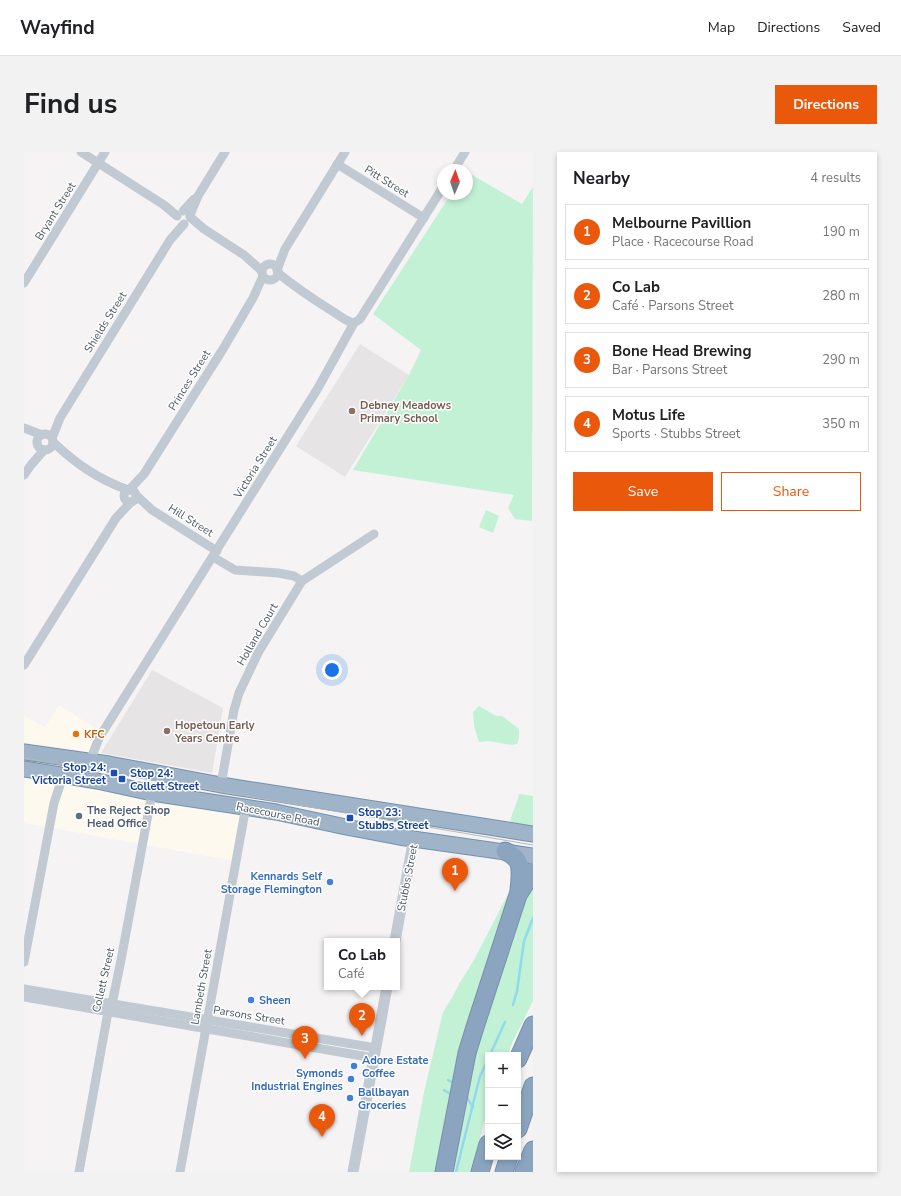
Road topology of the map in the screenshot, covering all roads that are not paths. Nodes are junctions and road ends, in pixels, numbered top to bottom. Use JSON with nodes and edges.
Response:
{"nodes":[{"id":1,"x":81,"y":152,"type":"edge"},
{"id":2,"x":106,"y":152,"type":"edge"},
{"id":3,"x":225,"y":152,"type":"edge"},
{"id":4,"x":345,"y":152,"type":"edge"},
{"id":5,"x":465,"y":152,"type":"edge"},
{"id":6,"x":99,"y":163,"type":"junction"},
{"id":7,"x":337,"y":164,"type":"junction"},
{"id":8,"x":458,"y":164,"type":"edge"},
{"id":9,"x":437,"y":197,"type":"edge"},
{"id":10,"x":184,"y":217,"type":"junction"},
{"id":11,"x":424,"y":218,"type":"junction"},
{"id":12,"x":270,"y":272,"type":"junction"},
{"id":13,"x":24,"y":283,"type":"edge"},
{"id":14,"x":354,"y":323,"type":"junction"},
{"id":15,"x":24,"y":429,"type":"edge"},
{"id":16,"x":45,"y":442,"type":"junction"},
{"id":17,"x":24,"y":475,"type":"edge"},
{"id":18,"x":130,"y":496,"type":"junction"},
{"id":19,"x":374,"y":534,"type":"dead end"},
{"id":20,"x":215,"y":554,"type":"junction"},
{"id":21,"x":302,"y":581,"type":"junction"},
{"id":22,"x":24,"y":665,"type":"edge"},
{"id":23,"x":24,"y":752,"type":"edge"},
{"id":24,"x":90,"y":761,"type":"junction"},
{"id":25,"x":24,"y":769,"type":"edge"},
{"id":26,"x":58,"y":775,"type":"junction"},
{"id":27,"x":221,"y":785,"type":"junction"},
{"id":28,"x":249,"y":789,"type":"junction"},
{"id":29,"x":152,"y":793,"type":"junction"},
{"id":30,"x":246,"y":806,"type":"junction"},
{"id":31,"x":422,"y":816,"type":"junction"},
{"id":32,"x":533,"y":834,"type":"edge"},
{"id":33,"x":414,"y":838,"type":"junction"},
{"id":34,"x":505,"y":851,"type":"junction"},
{"id":35,"x":533,"y":856,"type":"edge"},
{"id":36,"x":527,"y":875,"type":"edge"},
{"id":37,"x":396,"y":938,"type":"edge"},
{"id":38,"x":24,"y":962,"type":"edge"},
{"id":39,"x":24,"y":989,"type":"edge"},
{"id":40,"x":386,"y":990,"type":"edge"},
{"id":41,"x":24,"y":997,"type":"edge"},
{"id":42,"x":110,"y":1008,"type":"junction"},
{"id":43,"x":206,"y":1025,"type":"junction"},
{"id":44,"x":533,"y":1025,"type":"edge"},
{"id":45,"x":521,"y":1052,"type":"edge"},
{"id":46,"x":375,"y":1053,"type":"junction"},
{"id":47,"x":533,"y":1086,"type":"edge"},
{"id":48,"x":520,"y":1124,"type":"edge"},
{"id":49,"x":533,"y":1150,"type":"edge"},
{"id":50,"x":485,"y":1154,"type":"edge"},
{"id":51,"x":508,"y":1160,"type":"edge"},
{"id":52,"x":79,"y":1172,"type":"edge"},
{"id":53,"x":180,"y":1172,"type":"edge"},
{"id":54,"x":353,"y":1172,"type":"edge"},
{"id":55,"x":444,"y":1172,"type":"edge"},
{"id":56,"x":480,"y":1172,"type":"edge"},
{"id":57,"x":504,"y":1172,"type":"edge"},
{"id":58,"x":524,"y":1172,"type":"edge"}],
"edges":[{"from":1,"to":6,"type":"street"},
{"from":2,"to":6,"type":"street","name":"Bryant Street"},
{"from":3,"to":10,"type":"street","name":"Shields Street"},
{"from":4,"to":7,"type":"street","name":"Princes Street"},
{"from":5,"to":8,"type":"street"},
{"from":6,"to":10,"type":"street"},
{"from":6,"to":13,"type":"street","name":"Bryant Street"},
{"from":7,"to":11,"type":"street","name":"Pitt Street"},
{"from":7,"to":12,"type":"street","name":"Princes Street"},
{"from":9,"to":11,"type":"street","name":"Victoria Street"},
{"from":10,"to":12,"type":"street"},
{"from":10,"to":16,"type":"street","name":"Shields Street"},
{"from":11,"to":14,"type":"street","name":"Victoria Street"},
{"from":12,"to":14,"type":"street"},
{"from":12,"to":18,"type":"street","name":"Princes Street"},
{"from":14,"to":20,"type":"street","name":"Victoria Street"},
{"from":15,"to":16,"type":"street","name":"Hill Street"},
{"from":16,"to":17,"type":"street","name":"Shields Street"},
{"from":16,"to":18,"type":"street","name":"Hill Street"},
{"from":18,"to":20,"type":"street","name":"Hill Street"},
{"from":18,"to":22,"type":"street","name":"Princes Street"},
{"from":19,"to":21,"type":"street","name":"Holland Court"},
{"from":20,"to":21,"type":"street","name":"Hill Street"},
{"from":20,"to":24,"type":"street","name":"Victoria Street"},
{"from":21,"to":27,"type":"street","name":"Holland Court"},
{"from":23,"to":24,"type":"highway","name":"Racecourse Road"},
{"from":24,"to":27,"type":"highway","name":"Racecourse Road"},
{"from":25,"to":26,"type":"highway","name":"Racecourse Road"},
{"from":26,"to":29,"type":"highway","name":"Racecourse Road"},
{"from":26,"to":38,"type":"street"},
{"from":27,"to":28,"type":"highway","name":"Racecourse Road"},
{"from":28,"to":30,"type":"highway"},
{"from":28,"to":31,"type":"highway","name":"Racecourse Road"},
{"from":29,"to":30,"type":"highway","name":"Racecourse Road"},
{"from":29,"to":42,"type":"street","name":"Collett Street"},
{"from":30,"to":33,"type":"highway","name":"Racecourse Road"},
{"from":30,"to":43,"type":"street","name":"Lambeth Street"},
{"from":31,"to":32,"type":"highway","name":"Racecourse Road"},
{"from":31,"to":33,"type":"highway","name":"Stubbs Street"},
{"from":33,"to":34,"type":"highway","name":"Racecourse Road"},
{"from":33,"to":37,"type":"street","name":"Stubbs Street"},
{"from":34,"to":35,"type":"highway","name":"Racecourse Road"},
{"from":34,"to":36,"type":"highway"},
{"from":36,"to":55,"type":"highway"},
{"from":39,"to":42,"type":"street","name":"Parsons Street"},
{"from":40,"to":46,"type":"street"},
{"from":41,"to":42,"type":"street","name":"Parsons Street"},
{"from":42,"to":43,"type":"street","name":"Parsons Street"},
{"from":42,"to":52,"type":"street","name":"Collett Street"},
{"from":43,"to":46,"type":"street","name":"Parsons Street"},
{"from":43,"to":53,"type":"street","name":"Lambeth Street"},
{"from":44,"to":45,"type":"highway"},
{"from":46,"to":54,"type":"street"},
{"from":47,"to":48,"type":"highway"},
{"from":49,"to":58,"type":"highway"},
{"from":50,"to":56,"type":"highway"},
{"from":51,"to":57,"type":"highway"}]}
